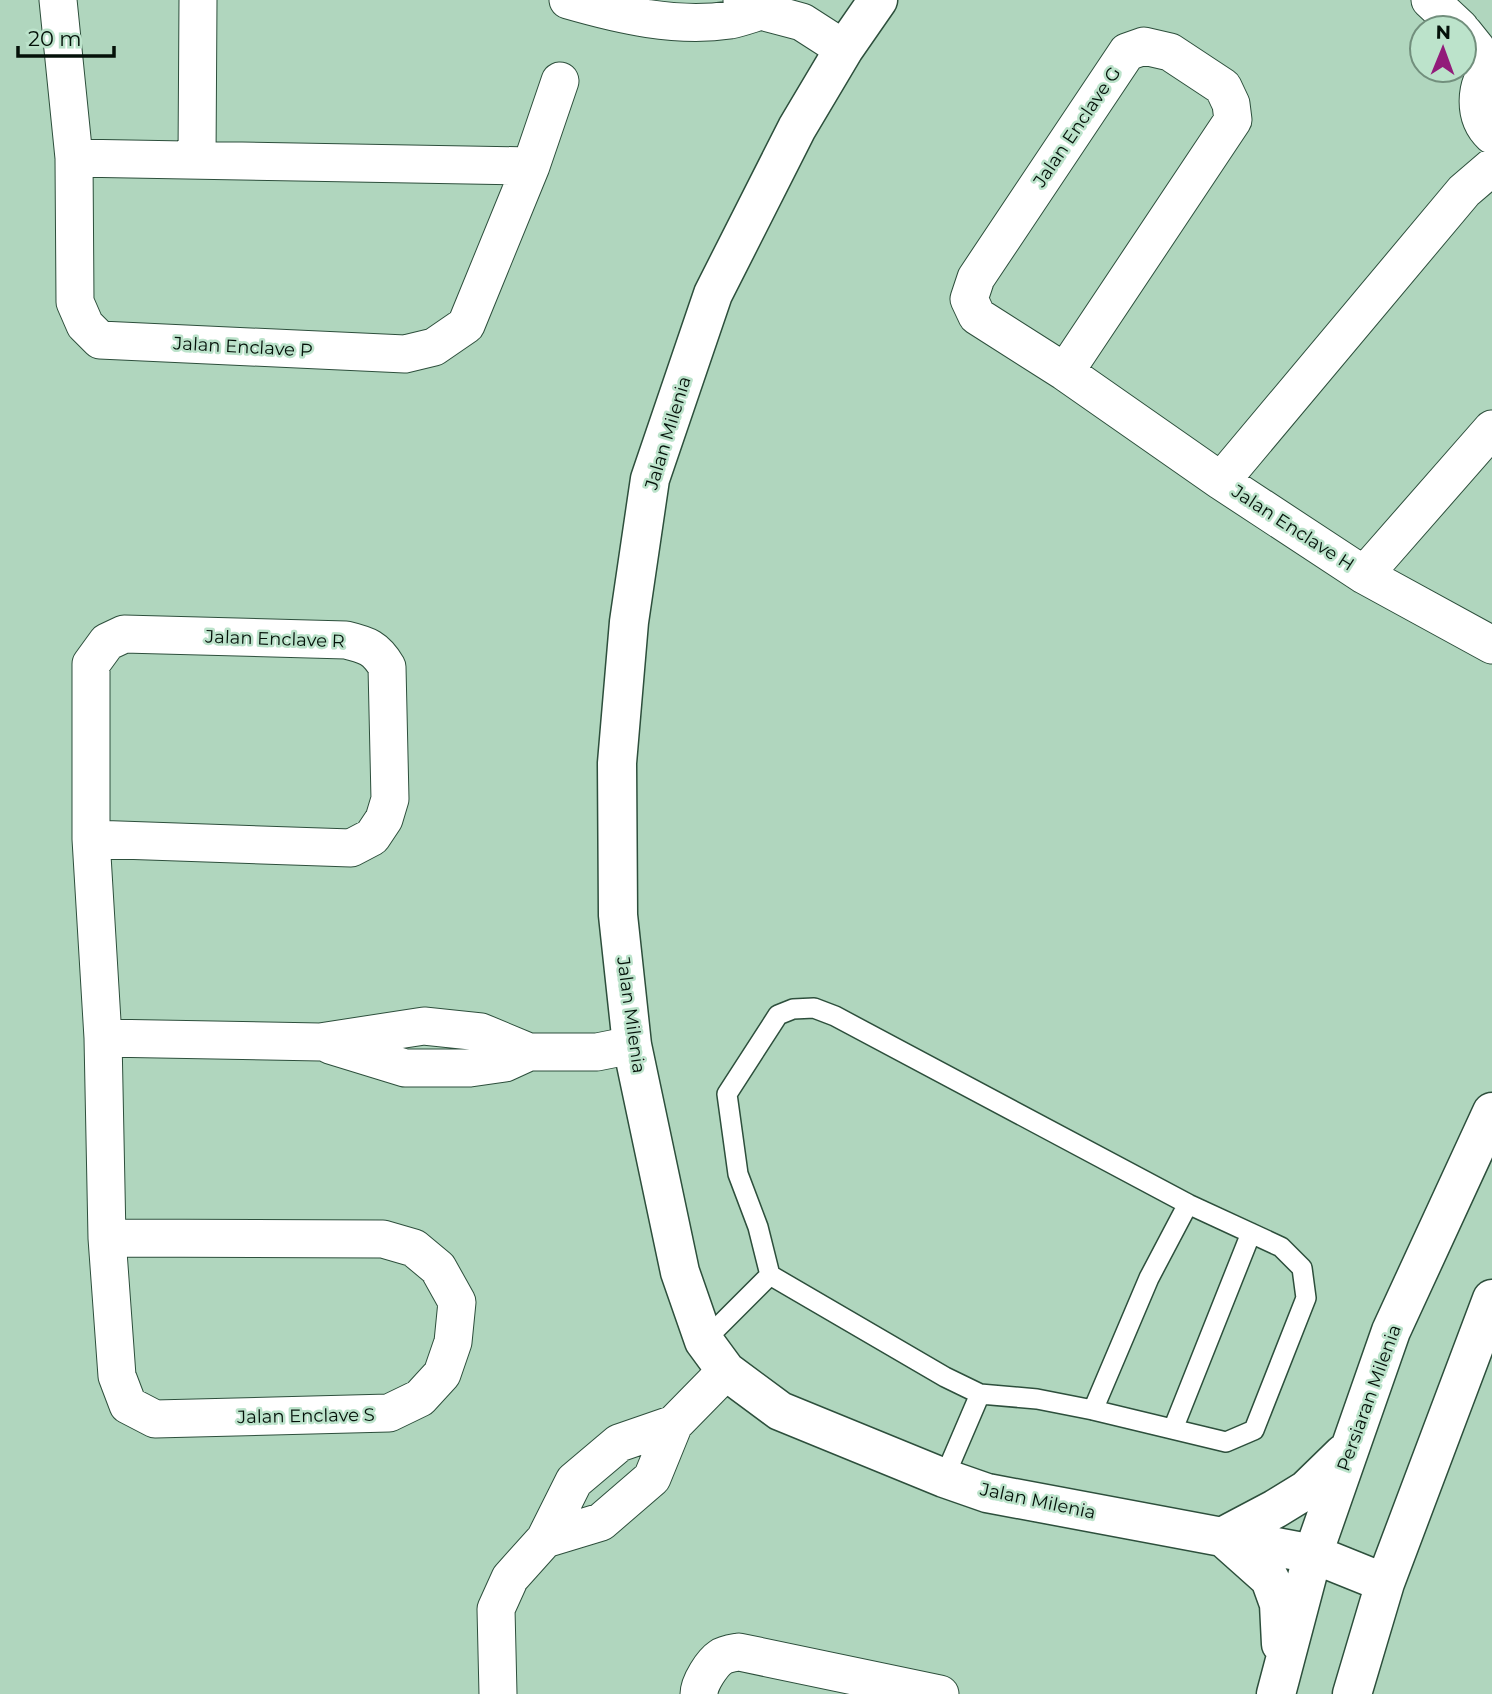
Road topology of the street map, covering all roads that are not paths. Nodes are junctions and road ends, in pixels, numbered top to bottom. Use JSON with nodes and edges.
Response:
{"nodes":[{"id":1,"x":58,"y":0,"type":"edge"},
{"id":2,"x":198,"y":0,"type":"edge"},
{"id":3,"x":568,"y":0,"type":"edge"},
{"id":4,"x":878,"y":0,"type":"edge"},
{"id":5,"x":1430,"y":0,"type":"edge"},
{"id":6,"x":751,"y":6,"type":"edge"},
{"id":7,"x":1445,"y":14,"type":"edge"},
{"id":8,"x":844,"y":49,"type":"junction"},
{"id":9,"x":1490,"y":61,"type":"edge"},
{"id":10,"x":560,"y":81,"type":"dead end"},
{"id":11,"x":1490,"y":133,"type":"edge"},
{"id":12,"x":74,"y":158,"type":"junction"},
{"id":13,"x":197,"y":159,"type":"junction"},
{"id":14,"x":531,"y":166,"type":"junction"},
{"id":15,"x":1492,"y":167,"type":"edge"},
{"id":16,"x":1464,"y":191,"type":"junction"},
{"id":17,"x":1065,"y":373,"type":"junction"},
{"id":18,"x":1492,"y":429,"type":"edge"},
{"id":19,"x":1221,"y":481,"type":"junction"},
{"id":20,"x":1364,"y":575,"type":"junction"},
{"id":21,"x":1492,"y":645,"type":"edge"},
{"id":22,"x":91,"y":839,"type":"junction"},
{"id":23,"x":103,"y":1038,"type":"junction"},
{"id":24,"x":632,"y":1045,"type":"junction"},
{"id":25,"x":1492,"y":1112,"type":"edge"},
{"id":26,"x":1188,"y":1204,"type":"junction"},
{"id":27,"x":1251,"y":1233,"type":"junction"},
{"id":28,"x":107,"y":1238,"type":"junction"},
{"id":29,"x":770,"y":1275,"type":"junction"},
{"id":30,"x":1492,"y":1299,"type":"edge"},
{"id":31,"x":704,"y":1341,"type":"junction"},
{"id":32,"x":726,"y":1371,"type":"junction"},
{"id":33,"x":980,"y":1394,"type":"junction"},
{"id":34,"x":1093,"y":1410,"type":"junction"},
{"id":35,"x":674,"y":1424,"type":"junction"},
{"id":36,"x":1173,"y":1429,"type":"junction"},
{"id":37,"x":1351,"y":1446,"type":"junction"},
{"id":38,"x":944,"y":1478,"type":"junction"},
{"id":39,"x":1222,"y":1537,"type":"junction"},
{"id":40,"x":545,"y":1539,"type":"junction"},
{"id":41,"x":1313,"y":1554,"type":"junction"},
{"id":42,"x":1385,"y":1583,"type":"junction"},
{"id":43,"x":1279,"y":1681,"type":"edge"},
{"id":44,"x":498,"y":1694,"type":"edge"},
{"id":45,"x":699,"y":1694,"type":"edge"},
{"id":46,"x":940,"y":1694,"type":"edge"},
{"id":47,"x":1352,"y":1694,"type":"edge"}],
"edges":[{"from":1,"to":12,"type":"street","name":"Jalan Enclave P"},
{"from":2,"to":13,"type":"street"},
{"from":3,"to":6,"type":"street"},
{"from":4,"to":8,"type":"street","name":"Jalan Milenia"},
{"from":5,"to":7,"type":"street"},
{"from":6,"to":8,"type":"street"},
{"from":8,"to":24,"type":"street","name":"Jalan Milenia"},
{"from":9,"to":11,"type":"street"},
{"from":10,"to":14,"type":"street","name":"Jalan Enclave P"},
{"from":11,"to":16,"type":"street"},
{"from":12,"to":13,"type":"street"},
{"from":12,"to":14,"type":"street","name":"Jalan Enclave P"},
{"from":13,"to":14,"type":"street"},
{"from":15,"to":16,"type":"street"},
{"from":16,"to":19,"type":"street"},
{"from":17,"to":17,"type":"street","name":"Jalan Enclave G"},
{"from":17,"to":19,"type":"street","name":"Jalan Enclave G"},
{"from":18,"to":20,"type":"street","name":"Jalan Enclave H"},
{"from":19,"to":20,"type":"street","name":"Jalan Enclave H"},
{"from":20,"to":21,"type":"street","name":"Jalan Enclave H"},
{"from":22,"to":22,"type":"street","name":"Jalan Enclave R"},
{"from":22,"to":23,"type":"street","name":"Jalan Enclave R"},
{"from":23,"to":24,"type":"street"},
{"from":23,"to":28,"type":"street","name":"Jalan Enclave S"},
{"from":24,"to":31,"type":"street","name":"Jalan Milenia"},
{"from":25,"to":37,"type":"street","name":"Persiaran Milenia"},
{"from":26,"to":27,"type":"lane"},
{"from":26,"to":29,"type":"lane"},
{"from":26,"to":34,"type":"lane"},
{"from":27,"to":36,"type":"lane"},
{"from":27,"to":36,"type":"lane"},
{"from":28,"to":28,"type":"street","name":"Jalan Enclave S"},
{"from":29,"to":31,"type":"lane"},
{"from":29,"to":33,"type":"lane"},
{"from":30,"to":42,"type":"street"},
{"from":31,"to":32,"type":"street","name":"Jalan Milenia"},
{"from":32,"to":35,"type":"street"},
{"from":32,"to":38,"type":"street","name":"Jalan Milenia"},
{"from":33,"to":34,"type":"lane"},
{"from":33,"to":38,"type":"lane"},
{"from":34,"to":36,"type":"lane"},
{"from":35,"to":40,"type":"street"},
{"from":35,"to":40,"type":"street"},
{"from":37,"to":39,"type":"street"},
{"from":37,"to":41,"type":"street","name":"Persiaran Milenia"},
{"from":38,"to":39,"type":"street","name":"Jalan Milenia"},
{"from":39,"to":41,"type":"street","name":"Jalan Milenia"},
{"from":39,"to":43,"type":"street"},
{"from":40,"to":44,"type":"street"},
{"from":41,"to":42,"type":"street","name":"Jalan Milenia"},
{"from":41,"to":43,"type":"street","name":"Persiaran Milenia"},
{"from":42,"to":47,"type":"street"},
{"from":45,"to":46,"type":"street"}]}
